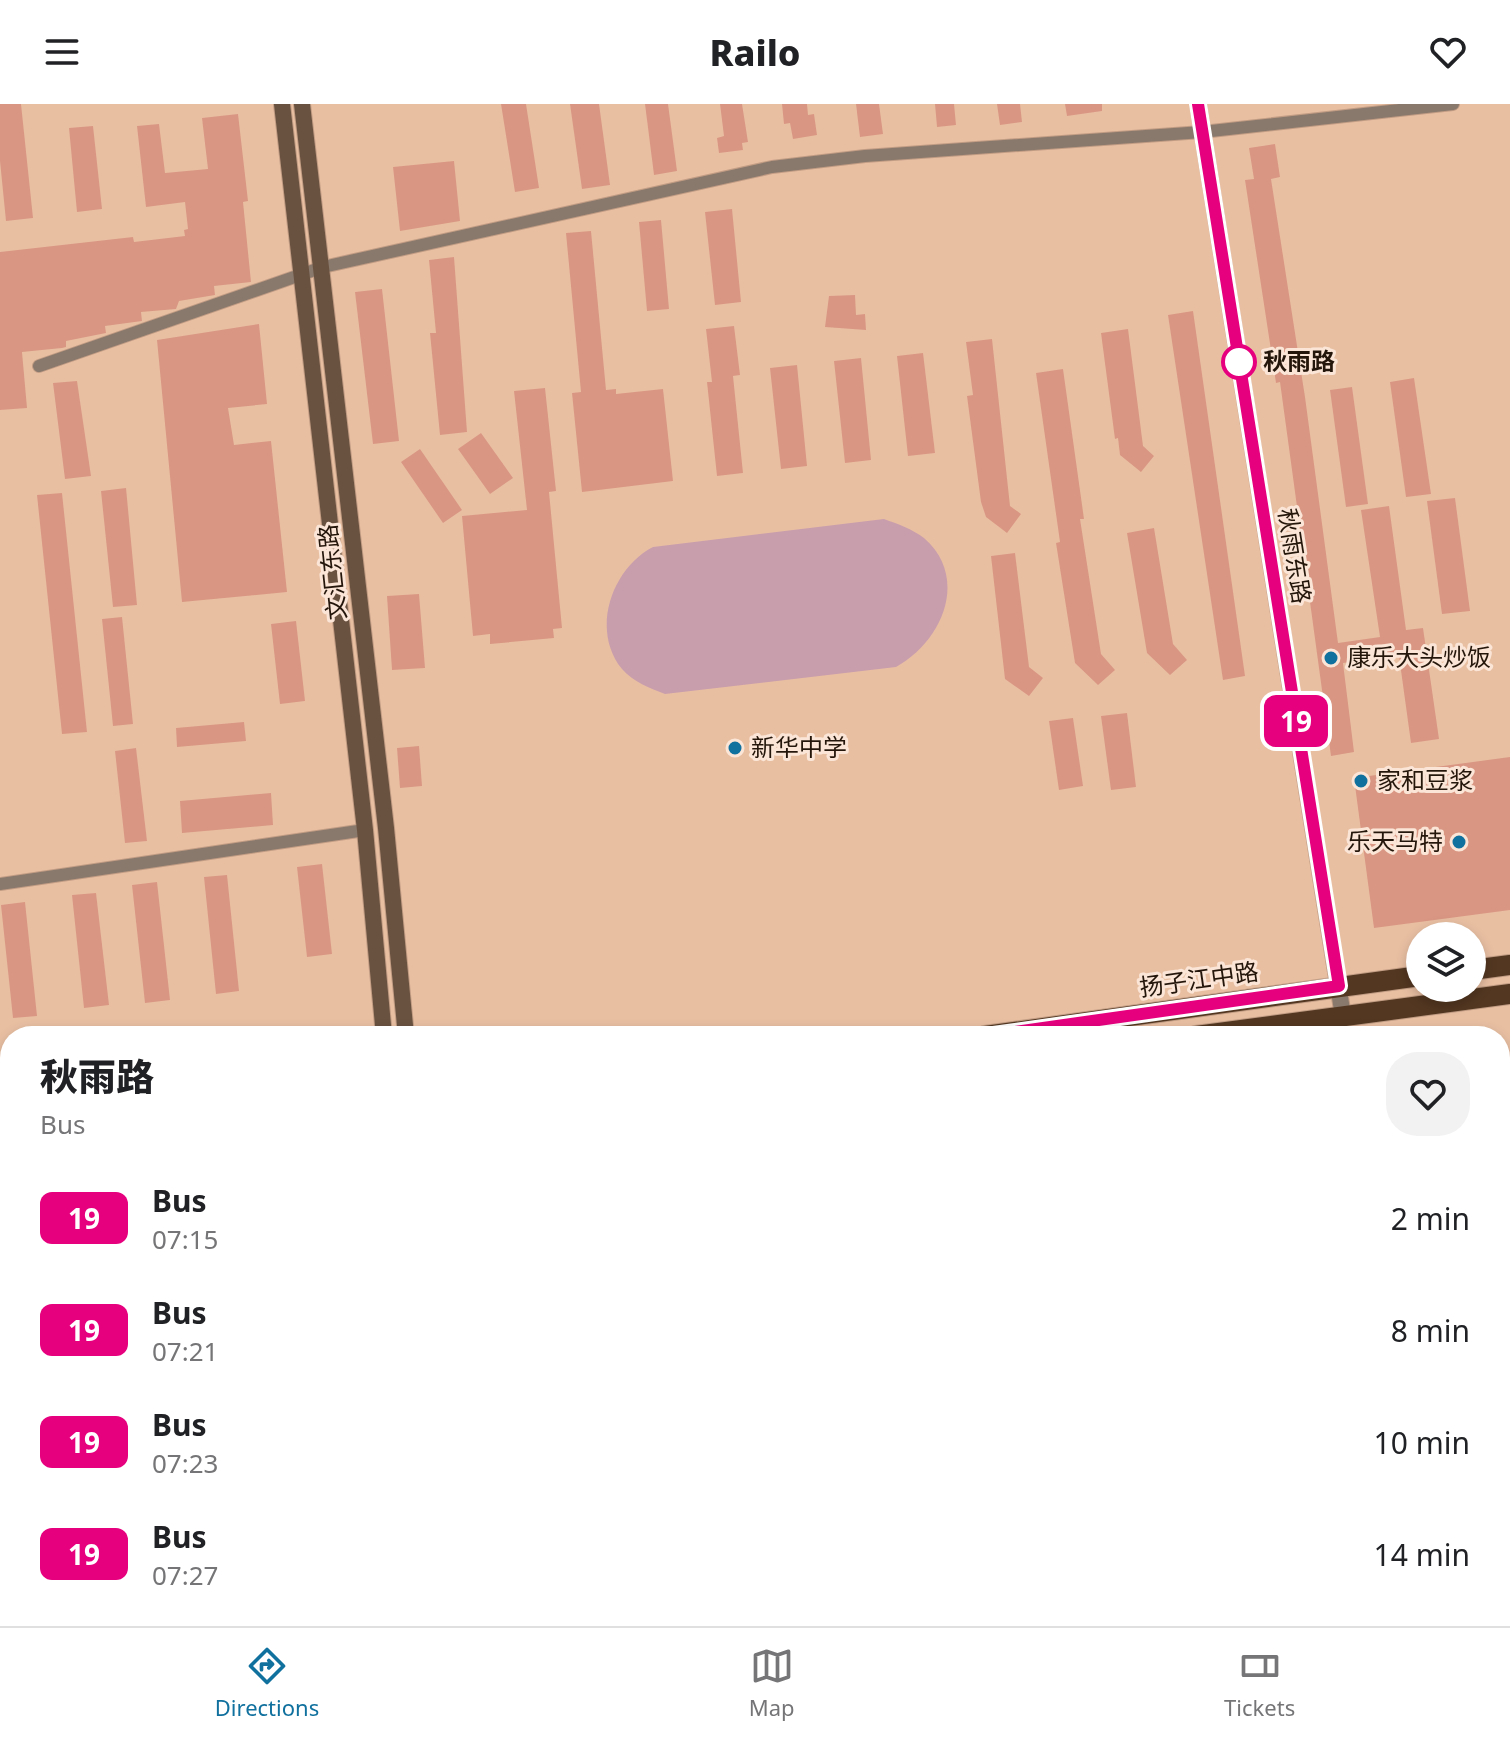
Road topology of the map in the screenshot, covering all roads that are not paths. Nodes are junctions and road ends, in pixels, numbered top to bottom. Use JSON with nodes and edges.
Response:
{"nodes":[{"id":1,"x":282,"y":104,"type":"edge"},
{"id":2,"x":302,"y":104,"type":"edge"},
{"id":3,"x":1198,"y":104,"type":"edge"},
{"id":4,"x":1453,"y":104,"type":"edge"},
{"id":5,"x":1202,"y":132,"type":"junction"},
{"id":6,"x":323,"y":267,"type":"junction"},
{"id":7,"x":303,"y":274,"type":"junction"},
{"id":8,"x":39,"y":366,"type":"dead end"},
{"id":9,"x":365,"y":830,"type":"junction"},
{"id":10,"x":0,"y":884,"type":"edge"},
{"id":11,"x":1510,"y":965,"type":"edge"},
{"id":12,"x":1486,"y":968,"type":"edge"},
{"id":13,"x":1406,"y":978,"type":"edge"},
{"id":14,"x":1339,"y":986,"type":"junction"},
{"id":15,"x":1510,"y":994,"type":"edge"},
{"id":16,"x":1343,"y":1016,"type":"junction"},
{"id":17,"x":383,"y":1026,"type":"edge"},
{"id":18,"x":405,"y":1026,"type":"edge"},
{"id":19,"x":1056,"y":1026,"type":"edge"},
{"id":20,"x":1270,"y":1026,"type":"edge"}],
"edges":[{"from":1,"to":7,"type":"main road","name":"文汇东路"},
{"from":2,"to":6,"type":"main road","name":"文汇东路"},
{"from":3,"to":5,"type":"street","name":"秋雨东路"},
{"from":4,"to":5,"type":"street"},
{"from":5,"to":6,"type":"street"},
{"from":5,"to":14,"type":"street","name":"秋雨东路"},
{"from":6,"to":7,"type":"street"},
{"from":6,"to":18,"type":"main road","name":"文汇东路"},
{"from":7,"to":8,"type":"street"},
{"from":7,"to":9,"type":"main road","name":"文汇东路"},
{"from":9,"to":10,"type":"street"},
{"from":9,"to":17,"type":"main road","name":"文汇东路"},
{"from":11,"to":12,"type":"main road"},
{"from":13,"to":14,"type":"main road","name":"扬子江中路"},
{"from":14,"to":16,"type":"street","name":"秋雨东路"},
{"from":14,"to":19,"type":"main road","name":"扬子江中路"},
{"from":15,"to":16,"type":"main road"},
{"from":16,"to":20,"type":"main road"}]}
